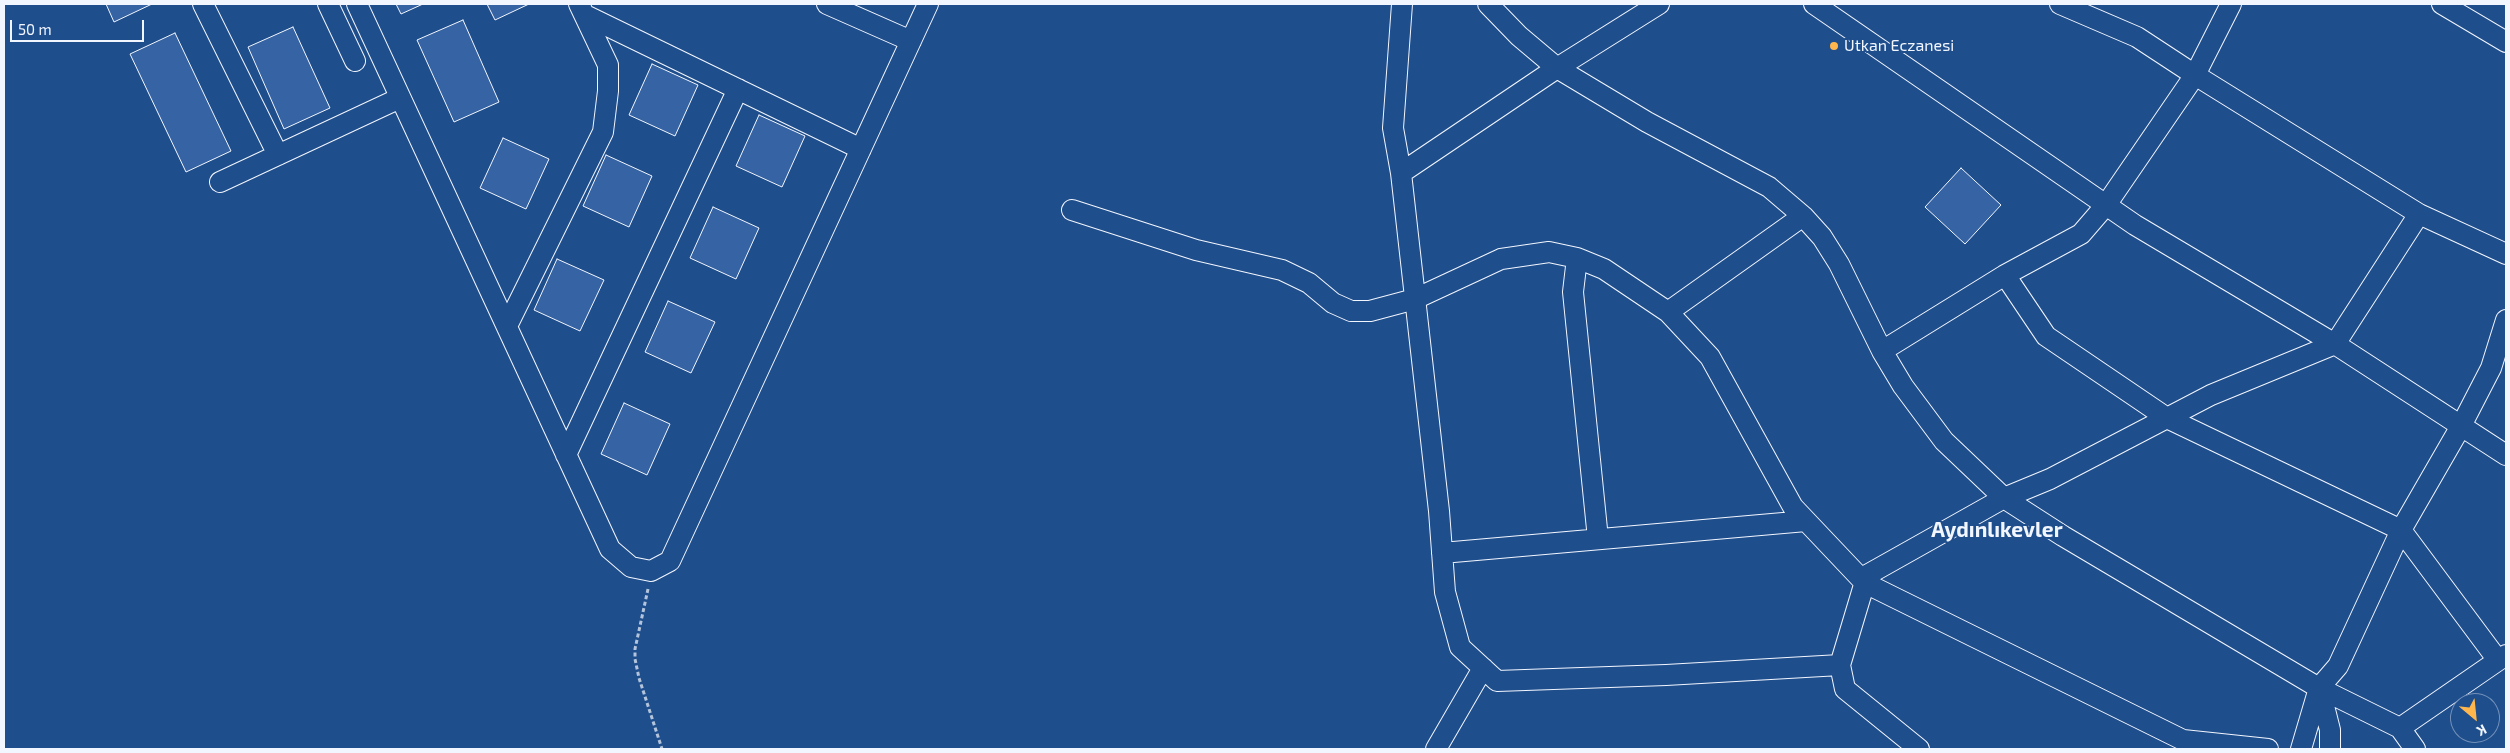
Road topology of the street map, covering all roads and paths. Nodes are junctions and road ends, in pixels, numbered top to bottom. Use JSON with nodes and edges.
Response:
{"nodes":[{"id":1,"x":203,"y":4,"type":"edge"},
{"id":2,"x":328,"y":4,"type":"edge"},
{"id":3,"x":357,"y":4,"type":"edge"},
{"id":4,"x":828,"y":4,"type":"edge"},
{"id":5,"x":928,"y":4,"type":"edge"},
{"id":6,"x":1402,"y":4,"type":"edge"},
{"id":7,"x":1488,"y":4,"type":"edge"},
{"id":8,"x":1659,"y":4,"type":"edge"},
{"id":9,"x":1814,"y":4,"type":"edge"},
{"id":10,"x":2060,"y":4,"type":"edge"},
{"id":11,"x":2231,"y":4,"type":"edge"},
{"id":12,"x":2442,"y":4,"type":"edge"},
{"id":13,"x":582,"y":10,"type":"edge"},
{"id":14,"x":911,"y":41,"type":"junction"},
{"id":15,"x":2506,"y":42,"type":"edge"},
{"id":16,"x":355,"y":62,"type":"dead end"},
{"id":17,"x":1557,"y":68,"type":"junction"},
{"id":18,"x":2195,"y":75,"type":"junction"},
{"id":19,"x":738,"y":89,"type":"junction"},
{"id":20,"x":400,"y":98,"type":"junction"},
{"id":21,"x":861,"y":148,"type":"junction"},
{"id":22,"x":278,"y":155,"type":"junction"},
{"id":23,"x":1401,"y":173,"type":"junction"},
{"id":24,"x":220,"y":182,"type":"dead end"},
{"id":25,"x":2106,"y":204,"type":"junction"},
{"id":26,"x":1072,"y":210,"type":"dead end"},
{"id":27,"x":2419,"y":214,"type":"junction"},
{"id":28,"x":1803,"y":216,"type":"junction"},
{"id":29,"x":2506,"y":254,"type":"edge"},
{"id":30,"x":1577,"y":258,"type":"junction"},
{"id":31,"x":2006,"y":275,"type":"junction"},
{"id":32,"x":1415,"y":299,"type":"junction"},
{"id":33,"x":1668,"y":312,"type":"junction"},
{"id":34,"x":2506,"y":320,"type":"edge"},
{"id":35,"x":506,"y":326,"type":"junction"},
{"id":36,"x":2336,"y":344,"type":"junction"},
{"id":37,"x":1882,"y":351,"type":"junction"},
{"id":38,"x":2167,"y":418,"type":"junction"},
{"id":39,"x":2461,"y":426,"type":"junction"},
{"id":40,"x":566,"y":454,"type":"junction"},
{"id":41,"x":2506,"y":455,"type":"edge"},
{"id":42,"x":2004,"y":498,"type":"junction"},
{"id":43,"x":1806,"y":521,"type":"junction"},
{"id":44,"x":2401,"y":530,"type":"junction"},
{"id":45,"x":1598,"y":539,"type":"junction"},
{"id":46,"x":1442,"y":553,"type":"junction"},
{"id":47,"x":651,"y":571,"type":"junction"},
{"id":48,"x":1864,"y":583,"type":"junction"},
{"id":49,"x":2502,"y":657,"type":"edge"},
{"id":50,"x":1840,"y":665,"type":"junction"},
{"id":51,"x":1483,"y":668,"type":"junction"},
{"id":52,"x":2319,"y":688,"type":"junction"},
{"id":53,"x":2400,"y":728,"type":"junction"},
{"id":54,"x":662,"y":749,"type":"edge"},
{"id":55,"x":1436,"y":749,"type":"edge"},
{"id":56,"x":1919,"y":749,"type":"edge"},
{"id":57,"x":2268,"y":749,"type":"edge"},
{"id":58,"x":2302,"y":749,"type":"edge"},
{"id":59,"x":2330,"y":749,"type":"edge"},
{"id":60,"x":2415,"y":749,"type":"edge"}],
"edges":[{"from":1,"to":22,"type":"street"},
{"from":2,"to":16,"type":"street"},
{"from":3,"to":20,"type":"street"},
{"from":4,"to":14,"type":"street"},
{"from":5,"to":14,"type":"street"},
{"from":6,"to":23,"type":"street"},
{"from":7,"to":17,"type":"street"},
{"from":8,"to":17,"type":"street"},
{"from":9,"to":25,"type":"street"},
{"from":10,"to":18,"type":"street"},
{"from":11,"to":18,"type":"street"},
{"from":12,"to":15,"type":"street"},
{"from":13,"to":19,"type":"street"},
{"from":13,"to":35,"type":"street"},
{"from":14,"to":21,"type":"street"},
{"from":17,"to":23,"type":"street"},
{"from":17,"to":28,"type":"street"},
{"from":18,"to":25,"type":"street"},
{"from":18,"to":27,"type":"street"},
{"from":19,"to":21,"type":"street"},
{"from":19,"to":40,"type":"street"},
{"from":20,"to":22,"type":"street"},
{"from":20,"to":35,"type":"street"},
{"from":21,"to":47,"type":"street"},
{"from":22,"to":24,"type":"street"},
{"from":23,"to":32,"type":"street"},
{"from":25,"to":31,"type":"street"},
{"from":25,"to":36,"type":"street"},
{"from":26,"to":32,"type":"street"},
{"from":27,"to":29,"type":"street"},
{"from":27,"to":36,"type":"street"},
{"from":28,"to":33,"type":"street"},
{"from":28,"to":37,"type":"street"},
{"from":30,"to":32,"type":"street"},
{"from":30,"to":33,"type":"street"},
{"from":30,"to":45,"type":"street"},
{"from":31,"to":37,"type":"street"},
{"from":31,"to":38,"type":"street"},
{"from":32,"to":46,"type":"street"},
{"from":33,"to":43,"type":"street"},
{"from":34,"to":39,"type":"street"},
{"from":35,"to":40,"type":"street"},
{"from":36,"to":38,"type":"street"},
{"from":36,"to":39,"type":"street"},
{"from":37,"to":42,"type":"street"},
{"from":38,"to":42,"type":"street"},
{"from":38,"to":44,"type":"street"},
{"from":39,"to":41,"type":"street"},
{"from":39,"to":44,"type":"street"},
{"from":40,"to":47,"type":"street"},
{"from":42,"to":48,"type":"street"},
{"from":42,"to":52,"type":"street"},
{"from":43,"to":45,"type":"street"},
{"from":43,"to":48,"type":"street"},
{"from":44,"to":49,"type":"street"},
{"from":44,"to":52,"type":"street"},
{"from":45,"to":46,"type":"street"},
{"from":46,"to":51,"type":"street"},
{"from":47,"to":54,"type":"path"},
{"from":48,"to":50,"type":"street"},
{"from":48,"to":57,"type":"street"},
{"from":49,"to":53,"type":"street"},
{"from":50,"to":51,"type":"street"},
{"from":50,"to":56,"type":"street"},
{"from":51,"to":55,"type":"street"},
{"from":52,"to":53,"type":"street"},
{"from":52,"to":58,"type":"street"},
{"from":52,"to":59,"type":"street"},
{"from":53,"to":60,"type":"street"}]}
